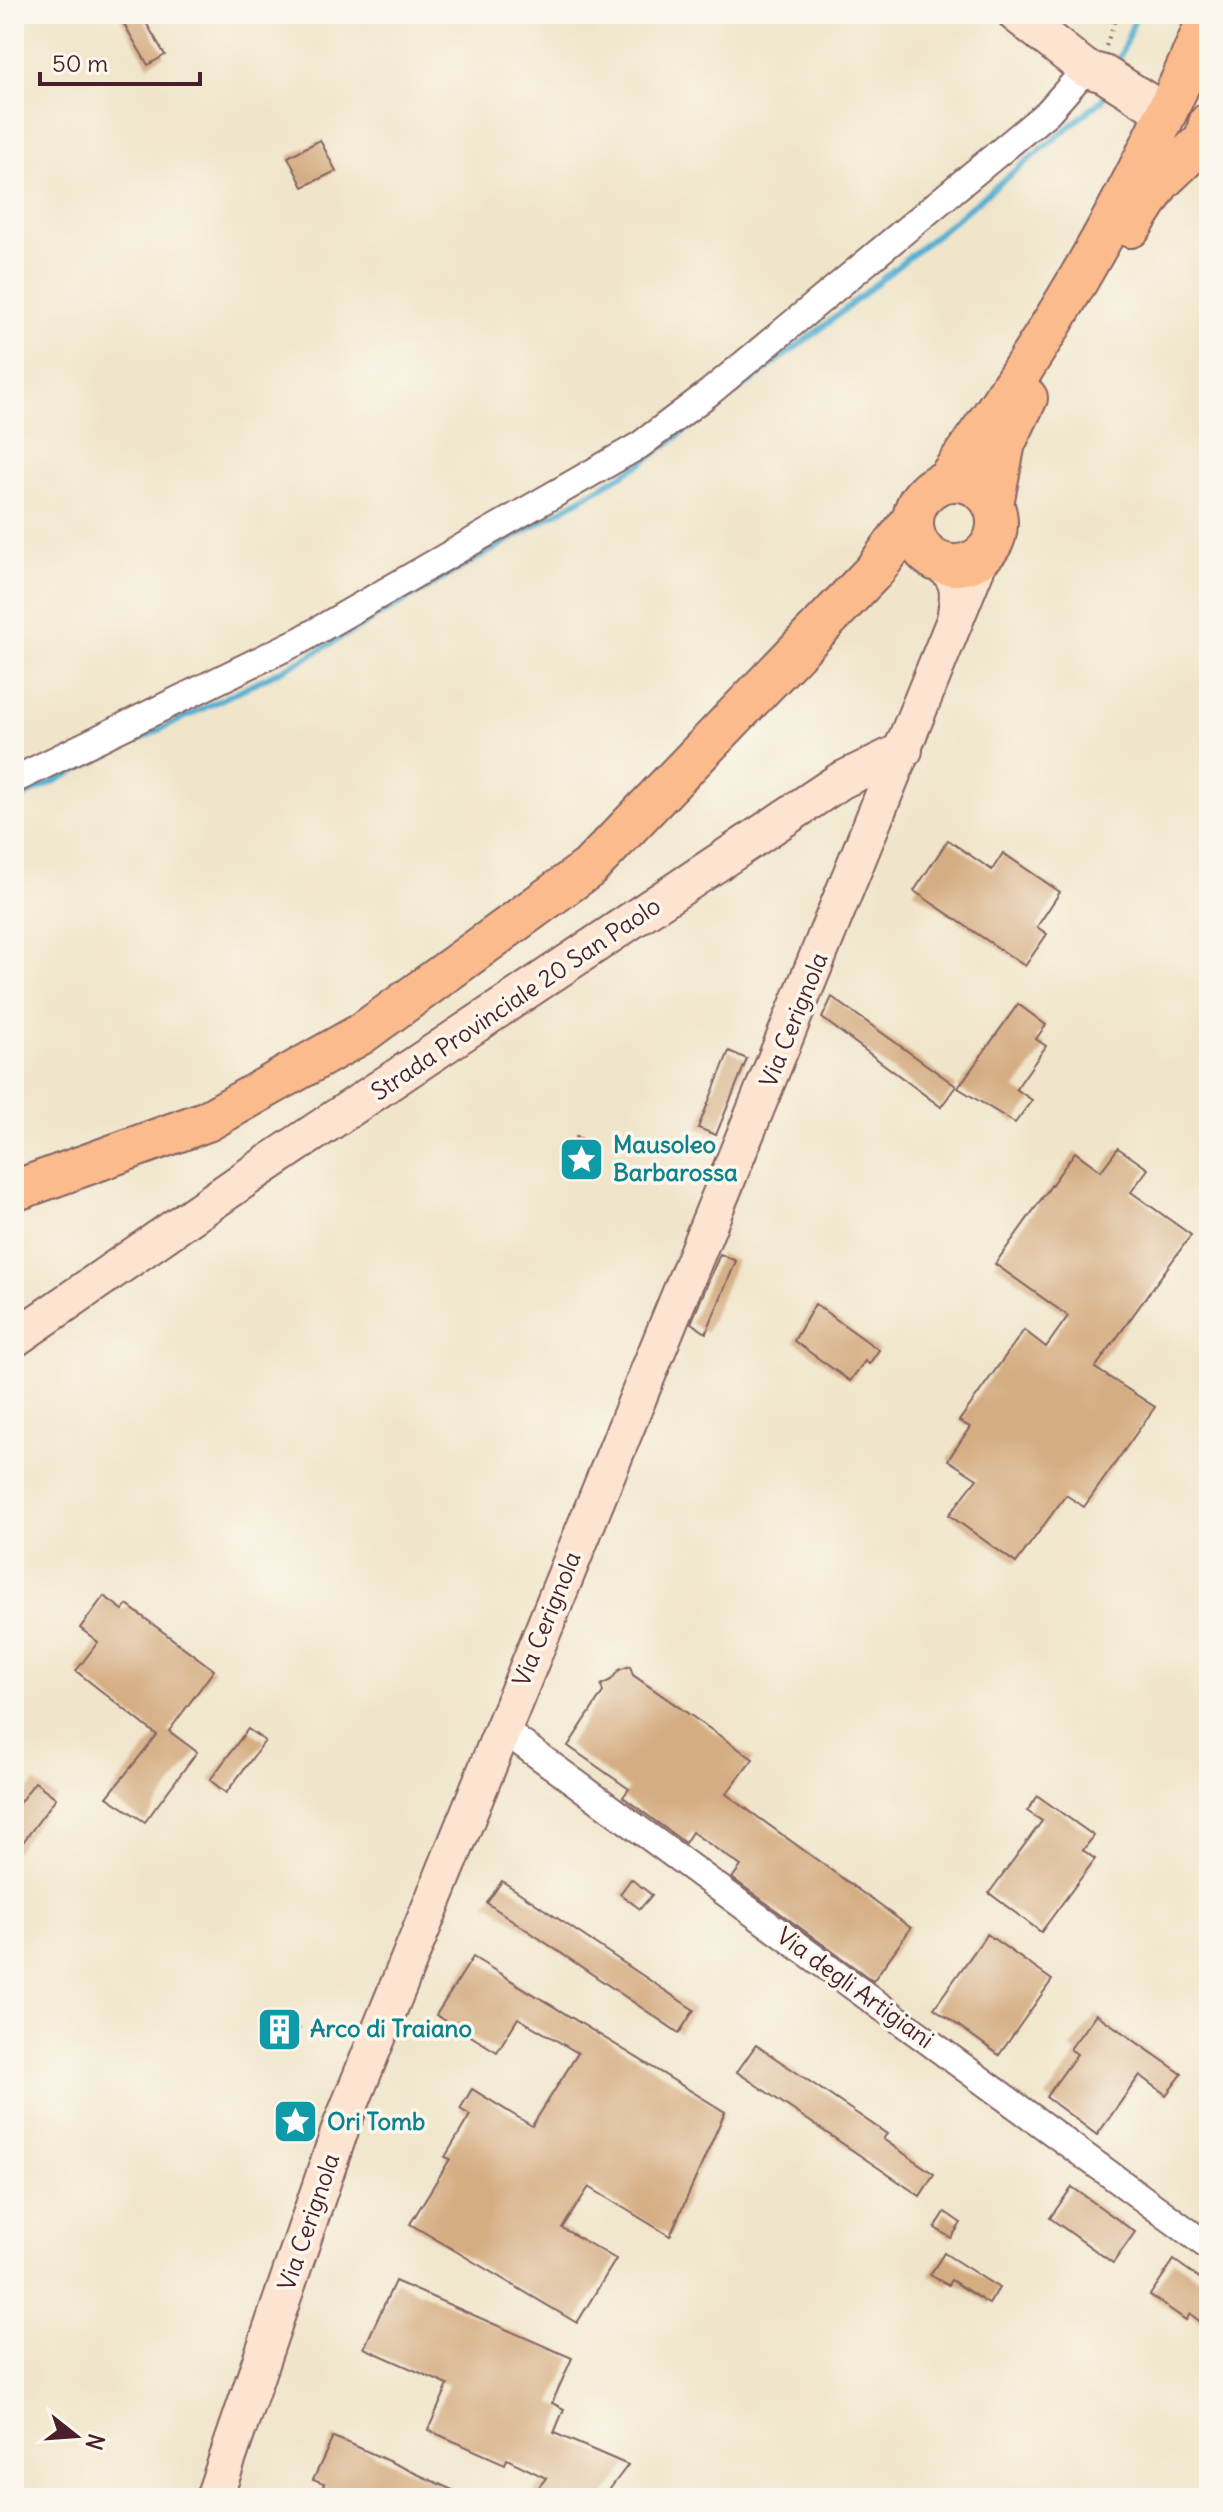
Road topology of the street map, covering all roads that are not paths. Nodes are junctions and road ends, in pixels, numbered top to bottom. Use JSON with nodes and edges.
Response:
{"nodes":[{"id":1,"x":1016,"y":14,"type":"edge"},
{"id":2,"x":1209,"y":15,"type":"edge"},
{"id":3,"x":1095,"y":72,"type":"junction"},
{"id":4,"x":1153,"y":104,"type":"junction"},
{"id":5,"x":1208,"y":135,"type":"edge"},
{"id":6,"x":946,"y":481,"type":"junction"},
{"id":7,"x":993,"y":504,"type":"junction"},
{"id":8,"x":912,"y":520,"type":"junction"},
{"id":9,"x":981,"y":556,"type":"junction"},
{"id":10,"x":935,"y":560,"type":"junction"},
{"id":11,"x":874,"y":571,"type":"junction"},
{"id":12,"x":956,"y":615,"type":"junction"},
{"id":13,"x":904,"y":750,"type":"junction"},
{"id":14,"x":14,"y":780,"type":"edge"},
{"id":15,"x":14,"y":1191,"type":"edge"},
{"id":16,"x":14,"y":1339,"type":"edge"},
{"id":17,"x":502,"y":1729,"type":"junction"},
{"id":18,"x":1209,"y":2247,"type":"edge"},
{"id":19,"x":214,"y":2498,"type":"edge"}],
"edges":[{"from":1,"to":3,"type":"street"},
{"from":2,"to":4,"type":"main road"},
{"from":3,"to":4,"type":"street"},
{"from":3,"to":14,"type":"street"},
{"from":4,"to":6,"type":"main road"},
{"from":5,"to":7,"type":"main road"},
{"from":6,"to":7,"type":"main road"},
{"from":6,"to":8,"type":"main road"},
{"from":7,"to":9,"type":"main road"},
{"from":8,"to":10,"type":"main road"},
{"from":8,"to":11,"type":"main road"},
{"from":9,"to":10,"type":"main road"},
{"from":9,"to":12,"type":"street"},
{"from":10,"to":11,"type":"main road"},
{"from":10,"to":12,"type":"street"},
{"from":11,"to":15,"type":"main road"},
{"from":12,"to":13,"type":"street"},
{"from":13,"to":16,"type":"street","name":"Strada Provinciale 20 San Paolo"},
{"from":13,"to":17,"type":"street","name":"Via Cerignola"},
{"from":17,"to":18,"type":"street","name":"Via degli Artigiani"},
{"from":17,"to":19,"type":"street","name":"Via Cerignola"}]}
